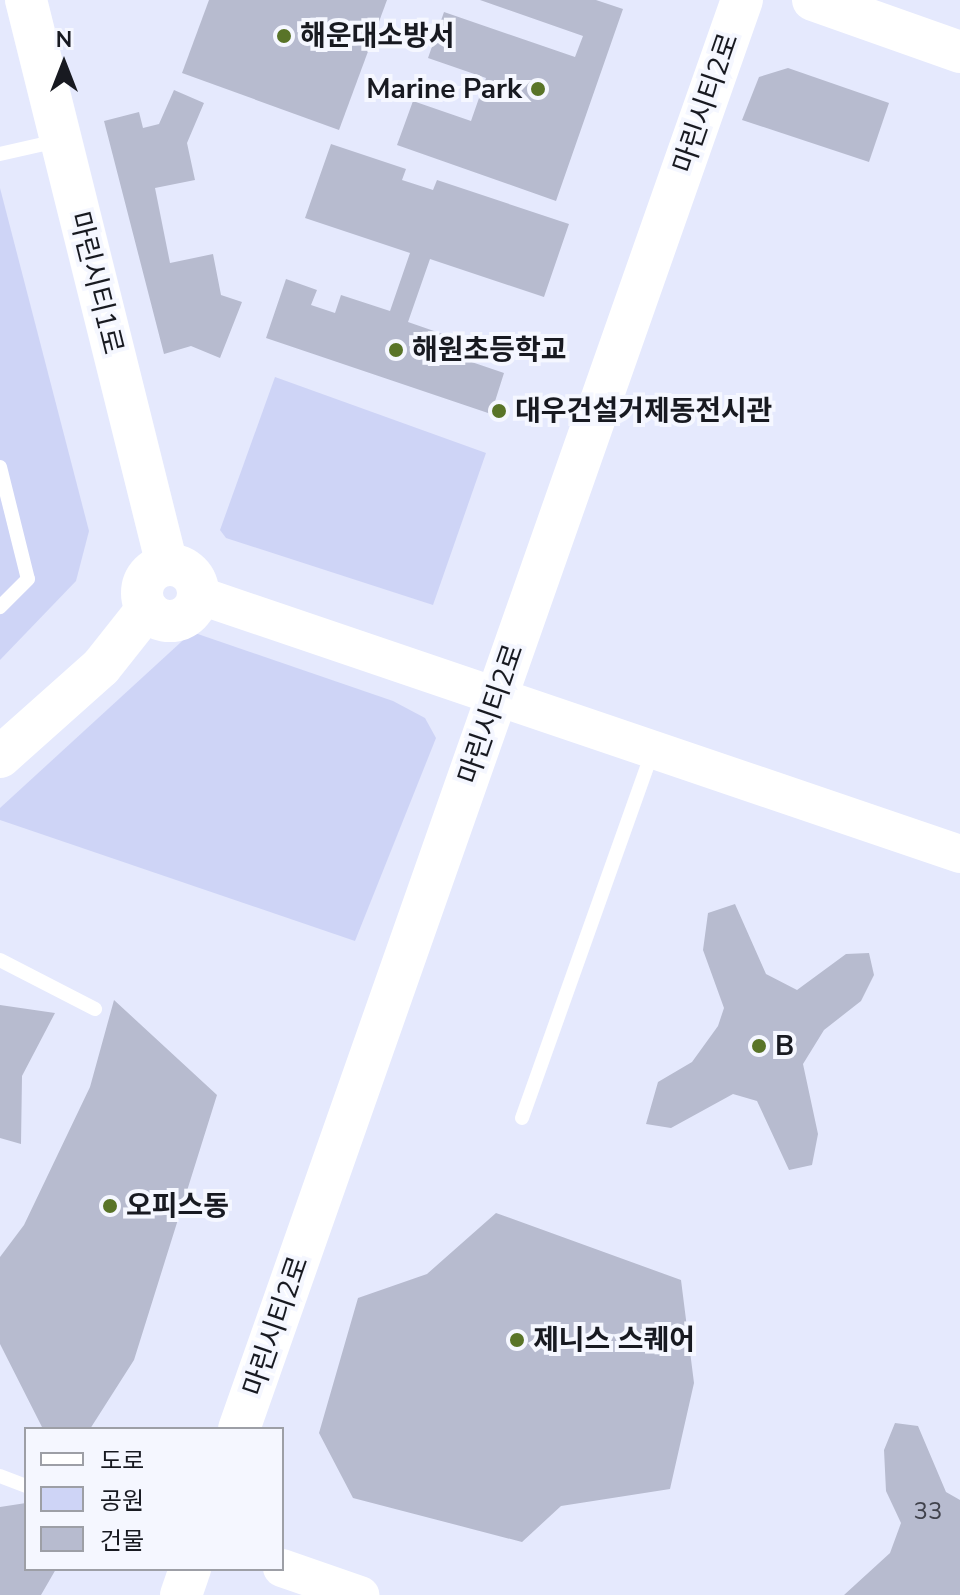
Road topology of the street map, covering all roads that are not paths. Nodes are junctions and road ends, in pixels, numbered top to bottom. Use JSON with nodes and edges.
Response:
{"nodes":[{"id":1,"x":26,"y":0,"type":"edge"},
{"id":2,"x":742,"y":0,"type":"edge"},
{"id":3,"x":813,"y":0,"type":"edge"},
{"id":4,"x":960,"y":52,"type":"edge"},
{"id":5,"x":61,"y":140,"type":"junction"},
{"id":6,"x":0,"y":154,"type":"edge"},
{"id":7,"x":0,"y":467,"type":"edge"},
{"id":8,"x":167,"y":565,"type":"junction"},
{"id":9,"x":198,"y":595,"type":"junction"},
{"id":10,"x":0,"y":607,"type":"edge"},
{"id":11,"x":147,"y":609,"type":"junction"},
{"id":12,"x":498,"y":694,"type":"junction"},
{"id":13,"x":654,"y":748,"type":"junction"},
{"id":14,"x":0,"y":757,"type":"edge"},
{"id":15,"x":960,"y":854,"type":"edge"},
{"id":16,"x":0,"y":960,"type":"edge"},
{"id":17,"x":95,"y":1009,"type":"dead end"},
{"id":18,"x":522,"y":1118,"type":"dead end"},
{"id":19,"x":240,"y":1427,"type":"edge"},
{"id":20,"x":0,"y":1476,"type":"edge"},
{"id":21,"x":24,"y":1485,"type":"edge"},
{"id":22,"x":284,"y":1569,"type":"edge"},
{"id":23,"x":189,"y":1571,"type":"edge"},
{"id":24,"x":181,"y":1595,"type":"edge"},
{"id":25,"x":360,"y":1595,"type":"edge"}],
"edges":[{"from":1,"to":5,"type":"main road","name":"마린시티1로"},
{"from":2,"to":12,"type":"main road","name":"마린시티2로"},
{"from":3,"to":4,"type":"main road"},
{"from":5,"to":6,"type":"lane"},
{"from":5,"to":8,"type":"main road","name":"마린시티1로"},
{"from":7,"to":10,"type":"lane"},
{"from":8,"to":9,"type":"main road"},
{"from":8,"to":11,"type":"main road"},
{"from":9,"to":11,"type":"main road"},
{"from":9,"to":12,"type":"street"},
{"from":11,"to":14,"type":"main road"},
{"from":12,"to":13,"type":"street"},
{"from":12,"to":19,"type":"main road","name":"마린시티2로"},
{"from":13,"to":15,"type":"street"},
{"from":13,"to":18,"type":"lane"},
{"from":16,"to":17,"type":"lane"},
{"from":20,"to":21,"type":"lane"},
{"from":22,"to":25,"type":"street"},
{"from":23,"to":24,"type":"main road"}]}
